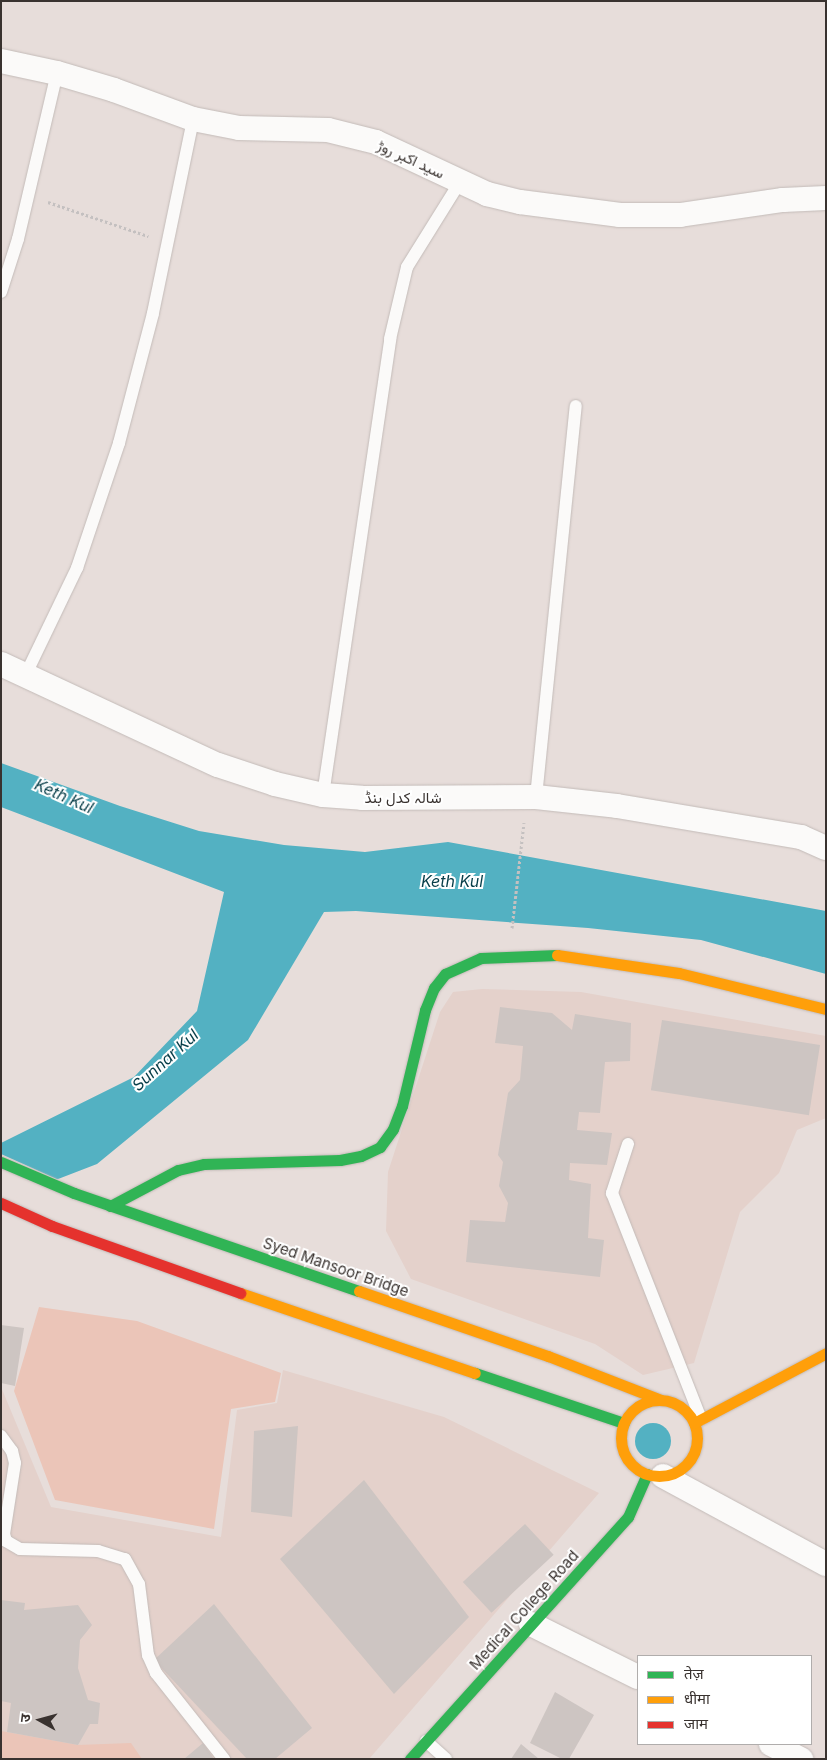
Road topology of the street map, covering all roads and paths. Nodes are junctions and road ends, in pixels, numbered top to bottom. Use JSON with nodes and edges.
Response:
{"nodes":[{"id":1,"x":1,"y":61,"type":"edge"},
{"id":2,"x":57,"y":73,"type":"junction"},
{"id":3,"x":193,"y":119,"type":"junction"},
{"id":4,"x":460,"y":182,"type":"junction"},
{"id":5,"x":28,"y":195,"type":"junction"},
{"id":6,"x":826,"y":198,"type":"edge"},
{"id":7,"x":167,"y":243,"type":"junction"},
{"id":8,"x":1,"y":292,"type":"edge"},
{"id":9,"x":576,"y":406,"type":"dead end"},
{"id":10,"x":1,"y":664,"type":"edge"},
{"id":11,"x":26,"y":674,"type":"junction"},
{"id":12,"x":323,"y":795,"type":"junction"},
{"id":13,"x":536,"y":797,"type":"junction"},
{"id":14,"x":524,"y":823,"type":"dead end"},
{"id":15,"x":826,"y":848,"type":"edge"},
{"id":16,"x":511,"y":935,"type":"dead end"},
{"id":17,"x":826,"y":1009,"type":"edge"},
{"id":18,"x":628,"y":1144,"type":"dead end"},
{"id":19,"x":1,"y":1162,"type":"edge"},
{"id":20,"x":1,"y":1204,"type":"edge"},
{"id":21,"x":110,"y":1206,"type":"junction"},
{"id":22,"x":826,"y":1353,"type":"edge"},
{"id":23,"x":661,"y":1400,"type":"junction"},
{"id":24,"x":697,"y":1421,"type":"junction"},
{"id":25,"x":624,"y":1422,"type":"junction"},
{"id":26,"x":1,"y":1436,"type":"edge"},
{"id":27,"x":655,"y":1475,"type":"junction"},
{"id":28,"x":826,"y":1564,"type":"edge"},
{"id":29,"x":531,"y":1624,"type":"junction"},
{"id":30,"x":637,"y":1677,"type":"edge"},
{"id":31,"x":426,"y":1741,"type":"junction"},
{"id":32,"x":773,"y":1745,"type":"edge"},
{"id":33,"x":224,"y":1759,"type":"edge"},
{"id":34,"x":410,"y":1759,"type":"edge"},
{"id":35,"x":446,"y":1759,"type":"edge"},
{"id":36,"x":802,"y":1759,"type":"edge"}],
"edges":[{"from":1,"to":2,"type":"street","name":"سید اکبر روڑ"},
{"from":2,"to":3,"type":"street","name":"سید اکبر روڑ"},
{"from":2,"to":5,"type":"lane"},
{"from":3,"to":4,"type":"street","name":"سید اکبر روڑ"},
{"from":3,"to":7,"type":"lane"},
{"from":4,"to":6,"type":"street","name":"سید اکبر روڑ"},
{"from":4,"to":12,"type":"lane"},
{"from":5,"to":7,"type":"path"},
{"from":5,"to":8,"type":"lane"},
{"from":7,"to":11,"type":"lane"},
{"from":9,"to":13,"type":"lane"},
{"from":10,"to":11,"type":"street","name":"شالہ کدل بنڈ"},
{"from":11,"to":12,"type":"street","name":"شالہ کدل بنڈ"},
{"from":12,"to":13,"type":"street","name":"شالہ کدل بنڈ"},
{"from":13,"to":15,"type":"street","name":"شالہ کدل بنڈ"},
{"from":14,"to":16,"type":"path"},
{"from":17,"to":21,"type":"main road"},
{"from":18,"to":24,"type":"lane"},
{"from":19,"to":21,"type":"main road","name":"Syed Mansoor Bridge"},
{"from":20,"to":25,"type":"main road"},
{"from":21,"to":23,"type":"main road","name":"Syed Mansoor Bridge"},
{"from":22,"to":24,"type":"main road"},
{"from":23,"to":24,"type":"main road"},
{"from":23,"to":25,"type":"main road"},
{"from":24,"to":27,"type":"main road"},
{"from":25,"to":27,"type":"main road"},
{"from":26,"to":33,"type":"lane"},
{"from":27,"to":28,"type":"street"},
{"from":27,"to":29,"type":"main road","name":"Medical College Road"},
{"from":29,"to":30,"type":"street"},
{"from":29,"to":31,"type":"main road","name":"Medical College Road"},
{"from":31,"to":34,"type":"main road","name":"Medical College Road"},
{"from":31,"to":35,"type":"lane"},
{"from":32,"to":36,"type":"street"}]}
